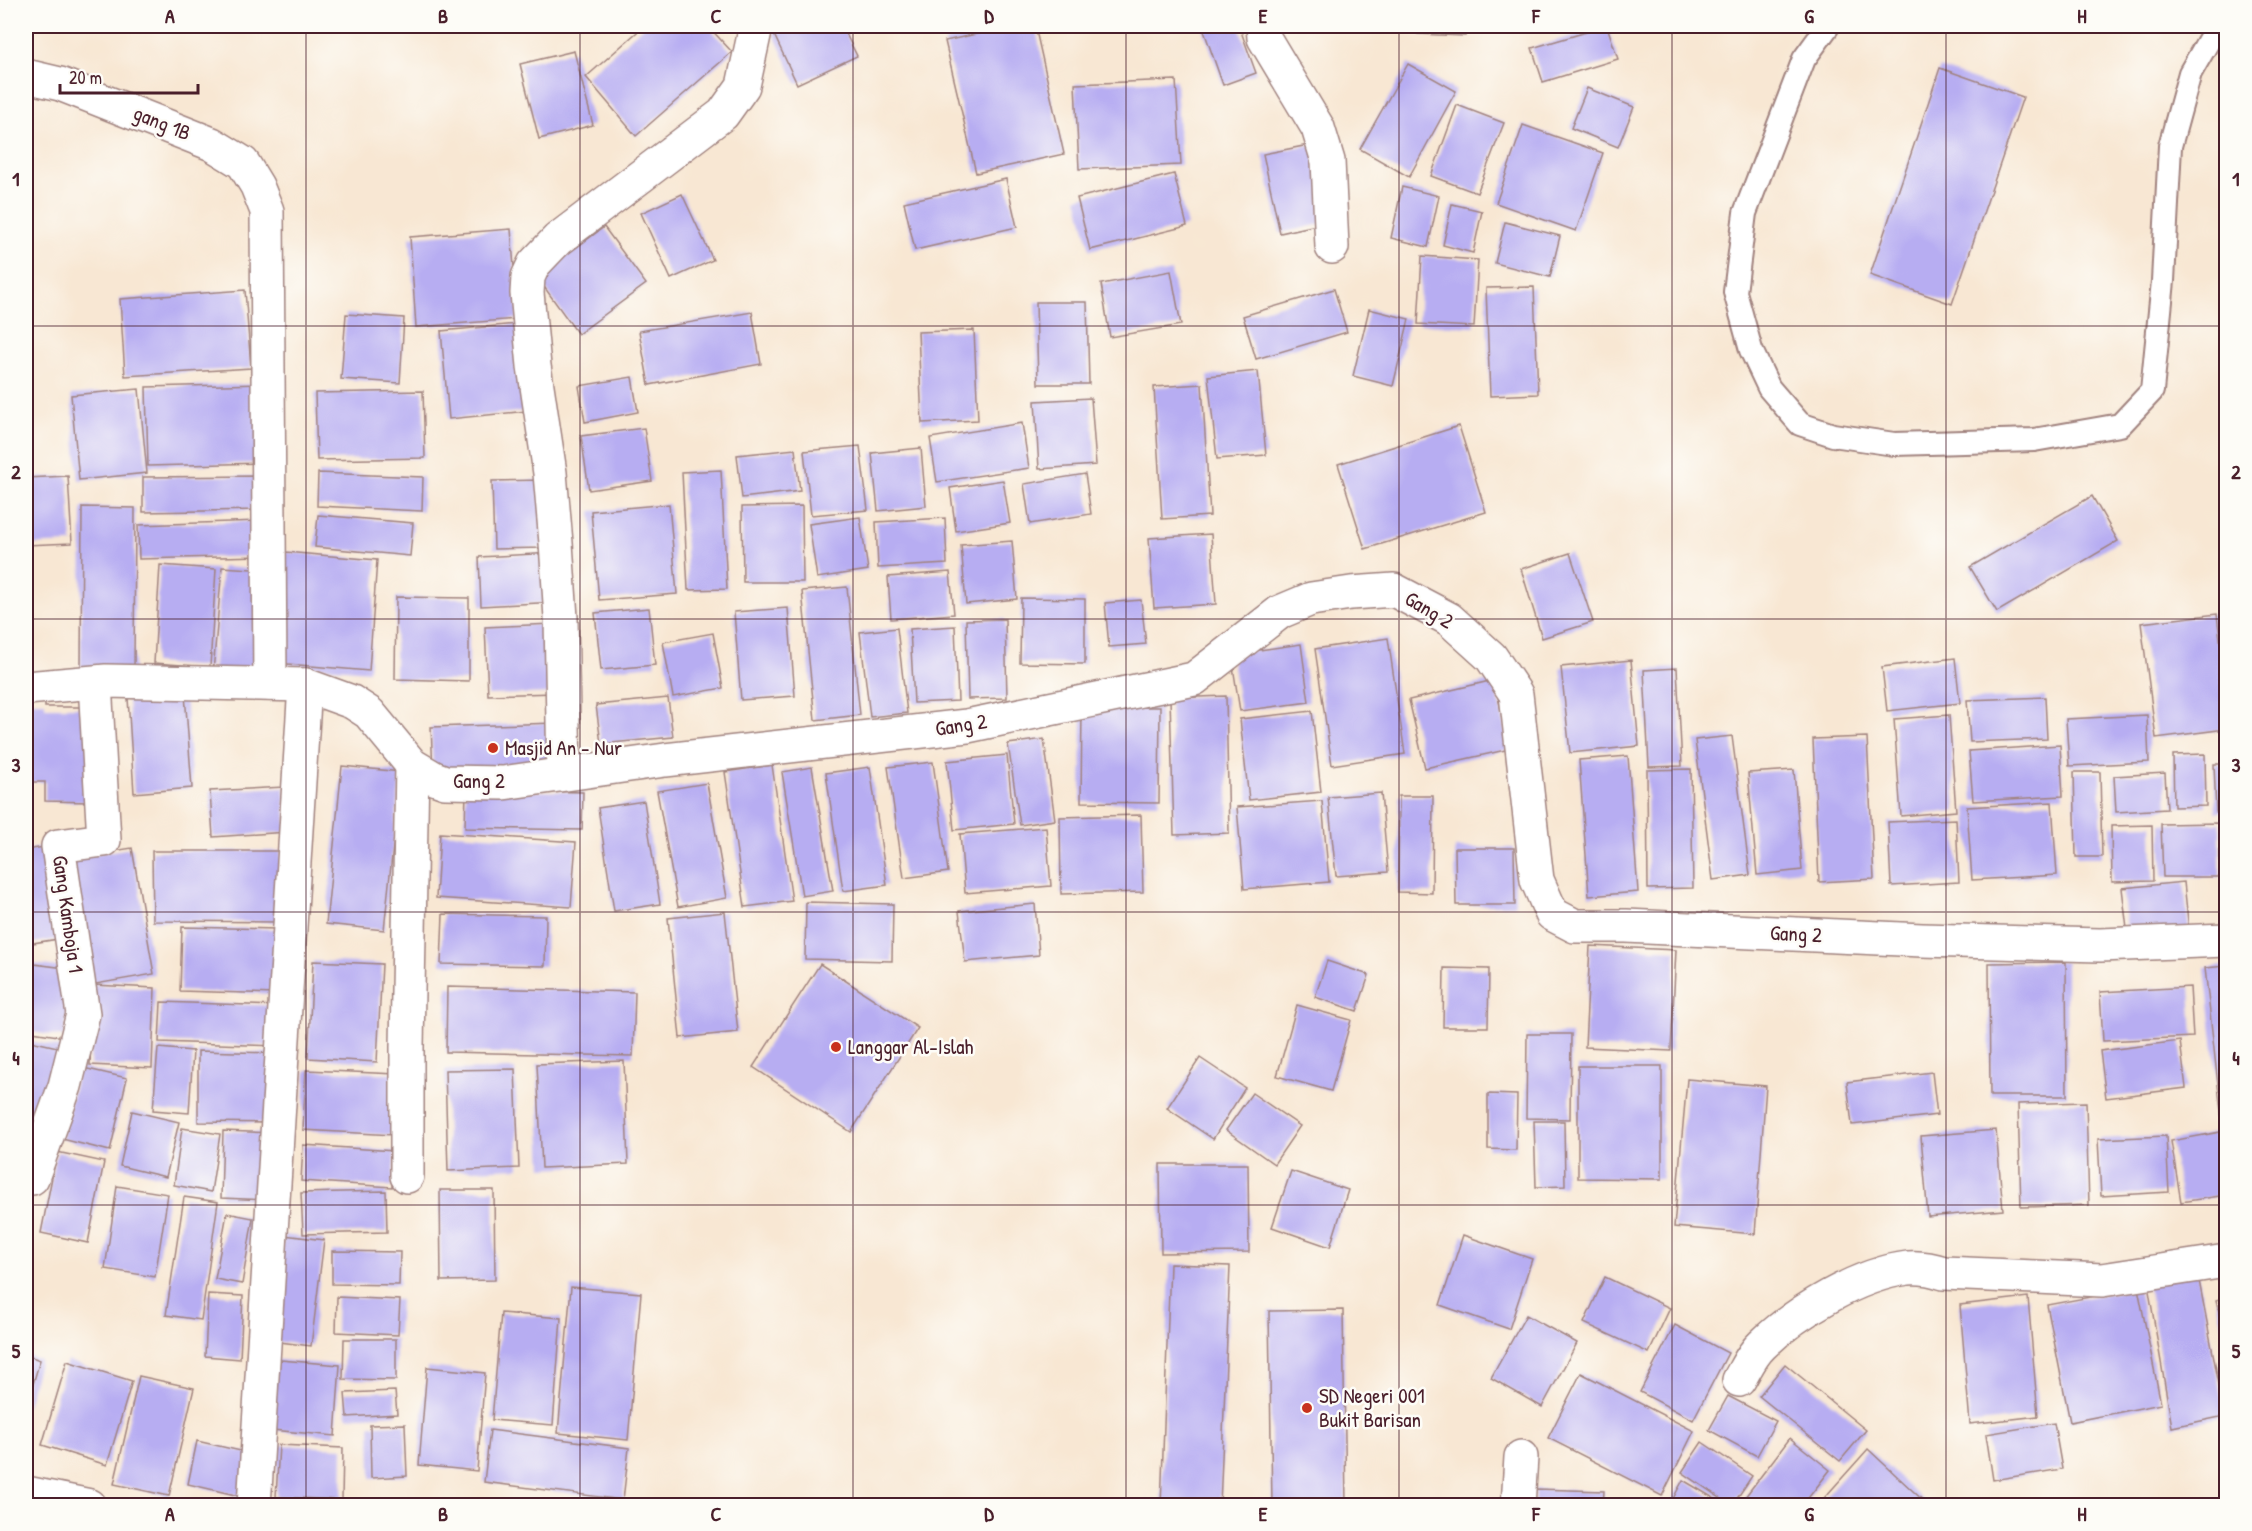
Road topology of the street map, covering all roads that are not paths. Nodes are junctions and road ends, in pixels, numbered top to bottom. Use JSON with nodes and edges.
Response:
{"nodes":[{"id":1,"x":756,"y":26,"type":"edge"},
{"id":2,"x":1263,"y":26,"type":"edge"},
{"id":3,"x":1828,"y":26,"type":"edge"},
{"id":4,"x":2217,"y":26,"type":"edge"},
{"id":5,"x":26,"y":76,"type":"edge"},
{"id":6,"x":1332,"y":247,"type":"dead end"},
{"id":7,"x":94,"y":683,"type":"junction"},
{"id":8,"x":270,"y":684,"type":"junction"},
{"id":9,"x":305,"y":685,"type":"junction"},
{"id":10,"x":26,"y":688,"type":"edge"},
{"id":11,"x":412,"y":765,"type":"junction"},
{"id":12,"x":564,"y":773,"type":"junction"},
{"id":13,"x":2226,"y":940,"type":"edge"},
{"id":14,"x":408,"y":1176,"type":"dead end"},
{"id":15,"x":32,"y":1178,"type":"dead end"},
{"id":16,"x":2226,"y":1261,"type":"edge"},
{"id":17,"x":1739,"y":1380,"type":"dead end"},
{"id":18,"x":1521,"y":1457,"type":"dead end"},
{"id":19,"x":26,"y":1493,"type":"edge"},
{"id":20,"x":90,"y":1506,"type":"edge"},
{"id":21,"x":254,"y":1506,"type":"edge"},
{"id":22,"x":1518,"y":1506,"type":"edge"}],
"edges":[{"from":1,"to":12,"type":"street"},
{"from":2,"to":6,"type":"street"},
{"from":3,"to":4,"type":"lane"},
{"from":5,"to":8,"type":"street","name":"gang 1B"},
{"from":7,"to":8,"type":"street"},
{"from":7,"to":10,"type":"street"},
{"from":7,"to":15,"type":"street","name":"Gang Kamboja 1"},
{"from":8,"to":9,"type":"street"},
{"from":9,"to":11,"type":"street"},
{"from":9,"to":21,"type":"street"},
{"from":11,"to":12,"type":"street","name":"Gang 2"},
{"from":11,"to":14,"type":"street"},
{"from":12,"to":13,"type":"street","name":"Gang 2"},
{"from":16,"to":17,"type":"street"},
{"from":18,"to":22,"type":"street"},
{"from":19,"to":20,"type":"street"}]}
